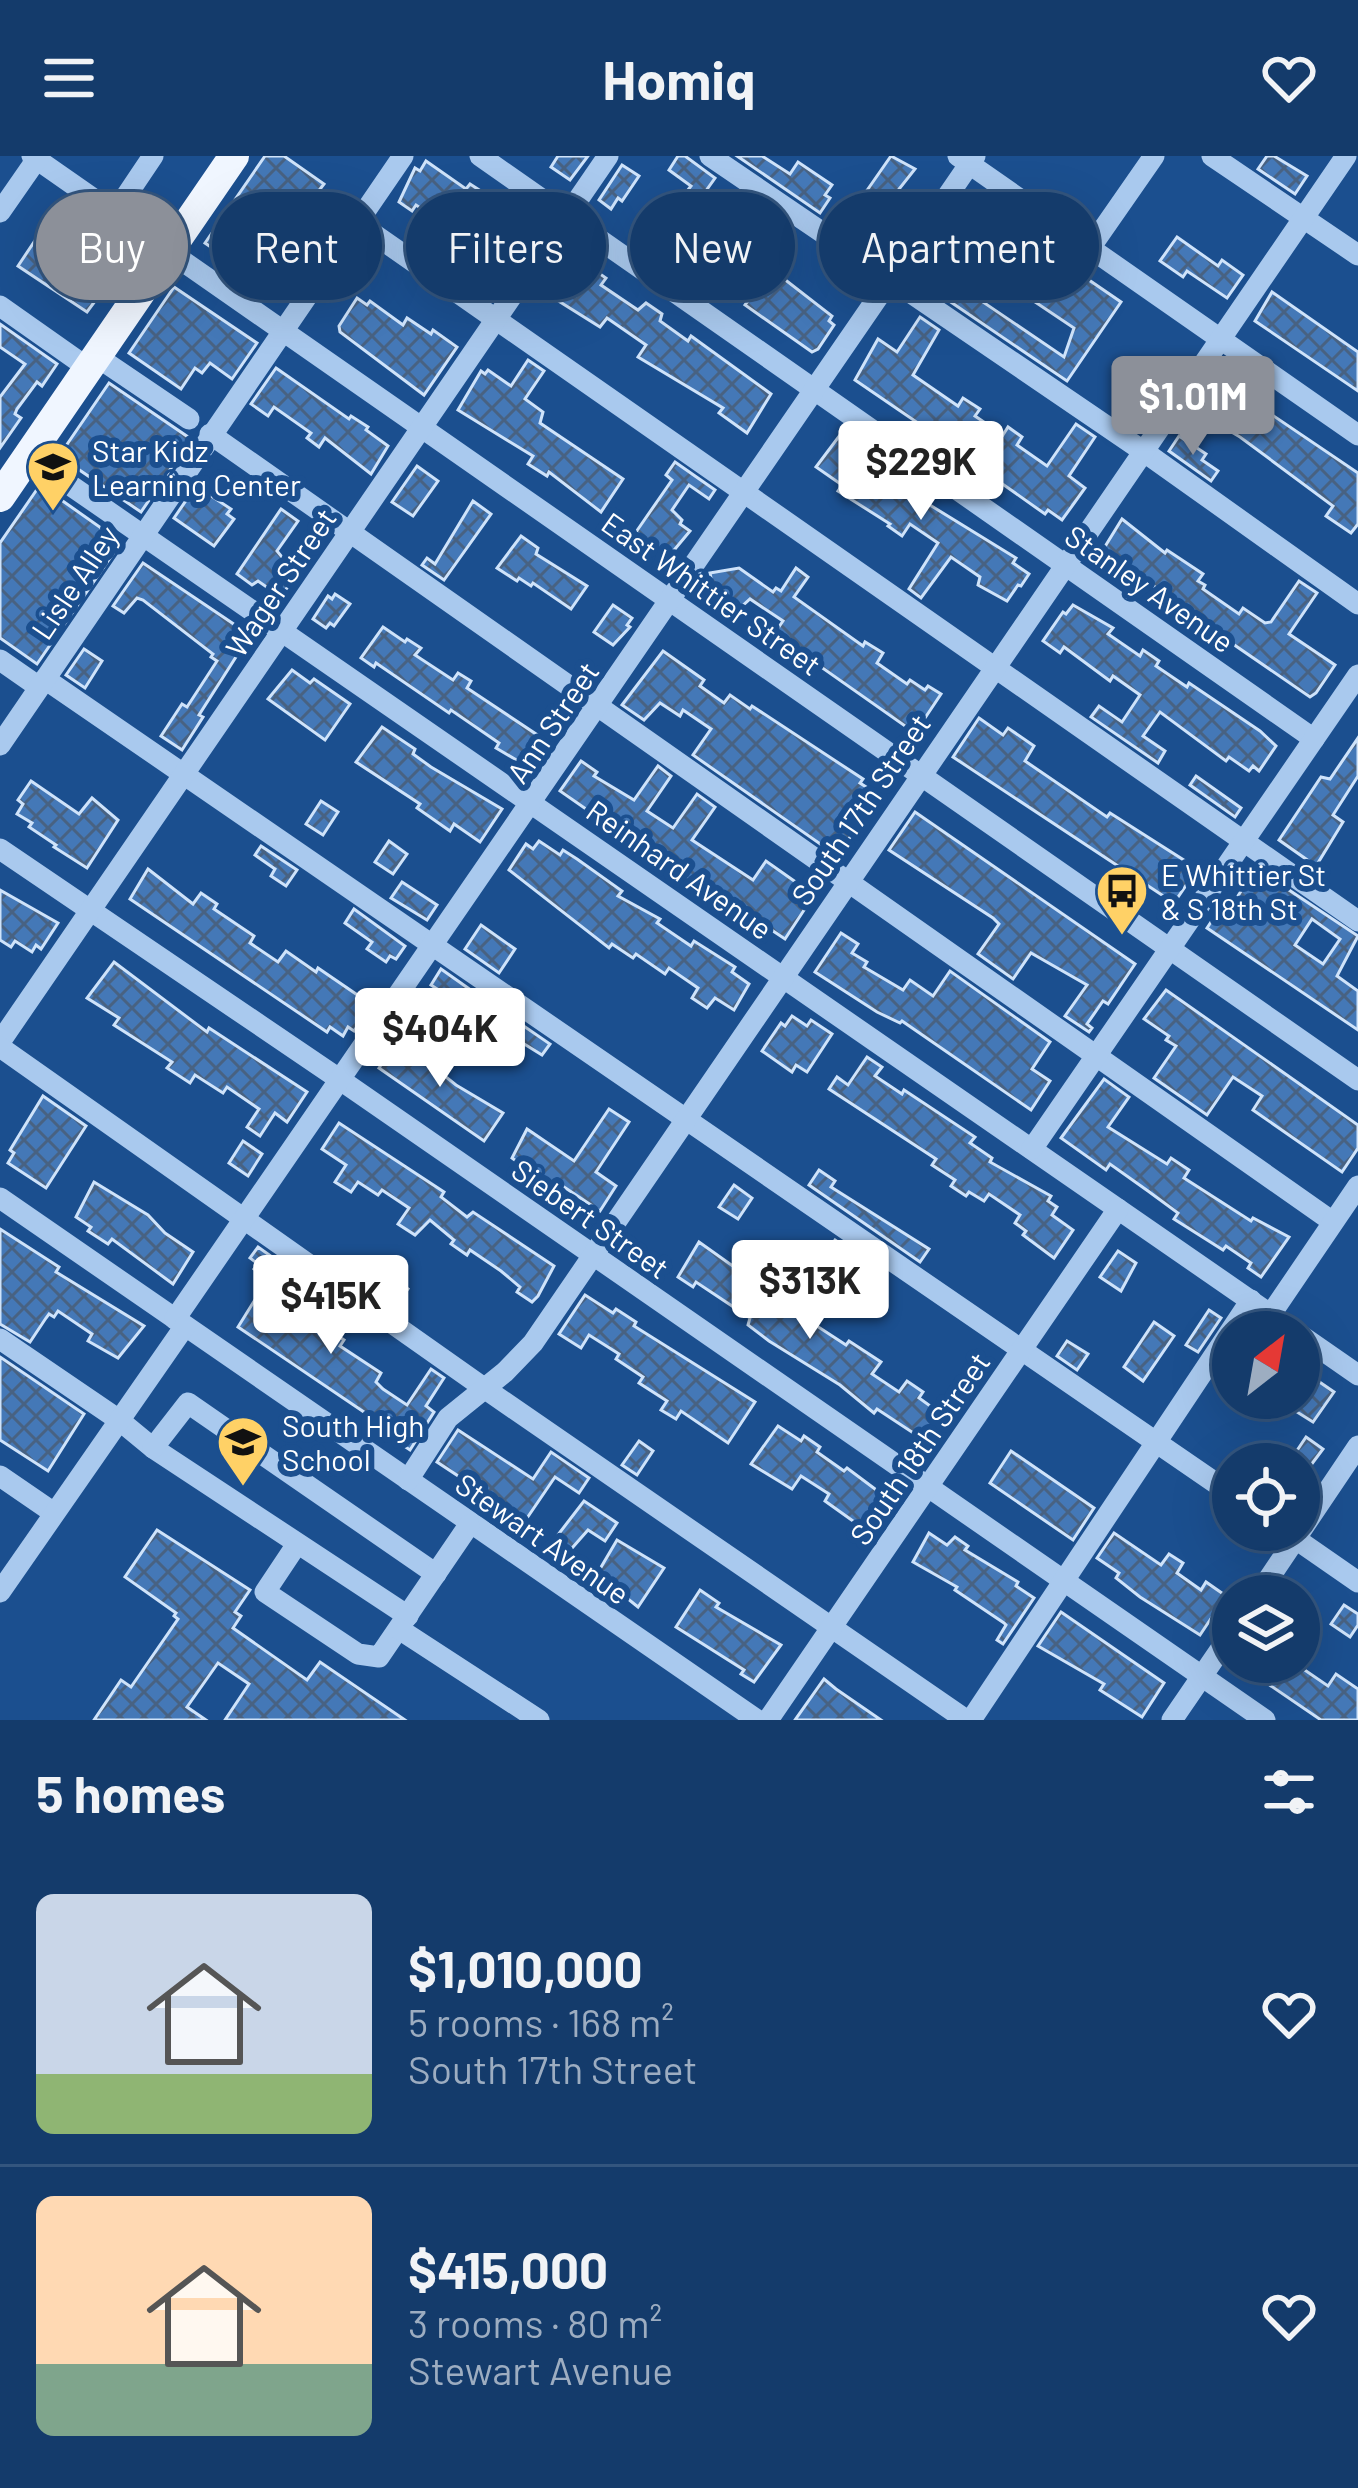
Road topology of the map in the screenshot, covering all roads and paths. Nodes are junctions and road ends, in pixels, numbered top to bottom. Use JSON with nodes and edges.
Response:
{"nodes":[{"id":1,"x":153,"y":156,"type":"edge"},
{"id":2,"x":403,"y":156,"type":"edge"},
{"id":3,"x":480,"y":156,"type":"edge"},
{"id":4,"x":608,"y":156,"type":"edge"},
{"id":5,"x":710,"y":156,"type":"edge"},
{"id":6,"x":1154,"y":156,"type":"edge"},
{"id":7,"x":1212,"y":156,"type":"edge"},
{"id":8,"x":1346,"y":156,"type":"edge"},
{"id":9,"x":35,"y":157,"type":"edge"},
{"id":10,"x":225,"y":159,"type":"edge"},
{"id":11,"x":968,"y":159,"type":"edge"},
{"id":12,"x":84,"y":192,"type":"edge"},
{"id":13,"x":129,"y":192,"type":"edge"},
{"id":14,"x":379,"y":192,"type":"edge"},
{"id":15,"x":533,"y":192,"type":"edge"},
{"id":16,"x":584,"y":192,"type":"edge"},
{"id":17,"x":947,"y":192,"type":"edge"},
{"id":18,"x":1013,"y":192,"type":"edge"},
{"id":19,"x":0,"y":212,"type":"edge"},
{"id":20,"x":1304,"y":217,"type":"junction"},
{"id":21,"x":188,"y":219,"type":"edge"},
{"id":22,"x":819,"y":231,"type":"edge"},
{"id":23,"x":1099,"y":235,"type":"edge"},
{"id":24,"x":382,"y":240,"type":"edge"},
{"id":25,"x":606,"y":243,"type":"edge"},
{"id":26,"x":1099,"y":254,"type":"edge"},
{"id":27,"x":1358,"y":255,"type":"edge"},
{"id":28,"x":188,"y":266,"type":"edge"},
{"id":29,"x":135,"y":300,"type":"edge"},
{"id":30,"x":306,"y":300,"type":"edge"},
{"id":31,"x":511,"y":300,"type":"edge"},
{"id":32,"x":876,"y":300,"type":"edge"},
{"id":33,"x":920,"y":300,"type":"edge"},
{"id":34,"x":0,"y":306,"type":"edge"},
{"id":35,"x":496,"y":322,"type":"junction"},
{"id":36,"x":285,"y":331,"type":"junction"},
{"id":37,"x":1222,"y":339,"type":"junction"},
{"id":38,"x":92,"y":362,"type":"junction"},
{"id":39,"x":815,"y":391,"type":"junction"},
{"id":40,"x":189,"y":419,"type":"dead end"},
{"id":41,"x":422,"y":428,"type":"junction"},
{"id":42,"x":210,"y":434,"type":"junction"},
{"id":43,"x":1358,"y":435,"type":"edge"},
{"id":44,"x":1143,"y":451,"type":"junction"},
{"id":45,"x":10,"y":476,"type":"edge"},
{"id":46,"x":745,"y":493,"type":"junction"},
{"id":47,"x":349,"y":535,"type":"junction"},
{"id":48,"x":141,"y":536,"type":"junction"},
{"id":49,"x":1065,"y":565,"type":"junction"},
{"id":50,"x":671,"y":601,"type":"junction"},
{"id":51,"x":1358,"y":604,"type":"edge"},
{"id":52,"x":283,"y":633,"type":"junction"},
{"id":53,"x":0,"y":660,"type":"edge"},
{"id":54,"x":992,"y":668,"type":"junction"},
{"id":55,"x":1358,"y":675,"type":"edge"},
{"id":56,"x":42,"y":683,"type":"junction"},
{"id":57,"x":596,"y":709,"type":"junction"},
{"id":58,"x":1314,"y":739,"type":"junction"},
{"id":59,"x":0,"y":745,"type":"edge"},
{"id":60,"x":185,"y":773,"type":"junction"},
{"id":61,"x":920,"y":775,"type":"junction"},
{"id":62,"x":533,"y":802,"type":"junction"},
{"id":63,"x":1244,"y":842,"type":"junction"},
{"id":64,"x":0,"y":849,"type":"edge"},
{"id":65,"x":846,"y":883,"type":"junction"},
{"id":66,"x":91,"y":910,"type":"junction"},
{"id":67,"x":1358,"y":921,"type":"edge"},
{"id":68,"x":435,"y":944,"type":"junction"},
{"id":69,"x":1170,"y":949,"type":"junction"},
{"id":70,"x":781,"y":977,"type":"junction"},
{"id":71,"x":0,"y":1044,"type":"edge"},
{"id":72,"x":1096,"y":1057,"type":"junction"},
{"id":73,"x":1358,"y":1080,"type":"edge"},
{"id":74,"x":342,"y":1081,"type":"junction"},
{"id":75,"x":687,"y":1117,"type":"junction"},
{"id":76,"x":1032,"y":1149,"type":"junction"},
{"id":77,"x":1358,"y":1186,"type":"edge"},
{"id":78,"x":0,"y":1198,"type":"edge"},
{"id":79,"x":1118,"y":1209,"type":"junction"},
{"id":80,"x":245,"y":1220,"type":"junction"},
{"id":81,"x":1333,"y":1222,"type":"junction"},
{"id":82,"x":592,"y":1256,"type":"junction"},
{"id":83,"x":1250,"y":1300,"type":"junction"},
{"id":84,"x":1266,"y":1311,"type":"edge"},
{"id":85,"x":1272,"y":1311,"type":"edge"},
{"id":86,"x":180,"y":1322,"type":"junction"},
{"id":87,"x":0,"y":1339,"type":"edge"},
{"id":88,"x":1023,"y":1348,"type":"junction"},
{"id":89,"x":1320,"y":1348,"type":"edge"},
{"id":90,"x":1358,"y":1375,"type":"edge"},
{"id":91,"x":484,"y":1388,"type":"junction"},
{"id":92,"x":119,"y":1420,"type":"junction"},
{"id":93,"x":1157,"y":1442,"type":"junction"},
{"id":94,"x":1358,"y":1447,"type":"edge"},
{"id":95,"x":153,"y":1448,"type":"junction"},
{"id":96,"x":0,"y":1477,"type":"edge"},
{"id":97,"x":408,"y":1480,"type":"junction"},
{"id":98,"x":1212,"y":1480,"type":"edge"},
{"id":99,"x":928,"y":1486,"type":"junction"},
{"id":100,"x":1320,"y":1496,"type":"edge"},
{"id":101,"x":54,"y":1514,"type":"junction"},
{"id":102,"x":469,"y":1525,"type":"junction"},
{"id":103,"x":296,"y":1544,"type":"junction"},
{"id":104,"x":1314,"y":1551,"type":"edge"},
{"id":105,"x":436,"y":1574,"type":"junction"},
{"id":106,"x":1063,"y":1580,"type":"junction"},
{"id":107,"x":1358,"y":1582,"type":"edge"},
{"id":108,"x":0,"y":1592,"type":"edge"},
{"id":109,"x":403,"y":1623,"type":"junction"},
{"id":110,"x":832,"y":1627,"type":"junction"},
{"id":111,"x":1212,"y":1662,"type":"edge"},
{"id":112,"x":1202,"y":1677,"type":"junction"},
{"id":113,"x":539,"y":1720,"type":"edge"},
{"id":114,"x":757,"y":1720,"type":"edge"},
{"id":115,"x":768,"y":1720,"type":"edge"},
{"id":116,"x":968,"y":1720,"type":"edge"},
{"id":117,"x":1172,"y":1720,"type":"edge"},
{"id":118,"x":1265,"y":1720,"type":"edge"}],
"edges":[{"from":1,"to":13,"type":"street"},
{"from":2,"to":14,"type":"street","name":"Lisle Alley"},
{"from":3,"to":15,"type":"street","name":"Stanley Avenue"},
{"from":4,"to":16,"type":"street","name":"Wager Street"},
{"from":5,"to":22,"type":"street"},
{"from":6,"to":23,"type":"street"},
{"from":7,"to":20,"type":"street"},
{"from":8,"to":20,"type":"street","name":"South 17th Street"},
{"from":9,"to":12,"type":"street","name":"East Whittier Street"},
{"from":9,"to":19,"type":"street"},
{"from":10,"to":21,"type":"main road"},
{"from":11,"to":17,"type":"street","name":"Ann Street"},
{"from":11,"to":18,"type":"street"},
{"from":20,"to":27,"type":"street"},
{"from":20,"to":37,"type":"street","name":"South 17th Street"},
{"from":24,"to":35,"type":"street"},
{"from":25,"to":39,"type":"street","name":"Stanley Avenue"},
{"from":26,"to":37,"type":"street"},
{"from":28,"to":36,"type":"street","name":"East Whittier Street"},
{"from":29,"to":38,"type":"main road"},
{"from":30,"to":36,"type":"street","name":"Lisle Alley"},
{"from":31,"to":35,"type":"street","name":"Wager Street"},
{"from":32,"to":39,"type":"street","name":"Ann Street"},
{"from":33,"to":44,"type":"street"},
{"from":34,"to":38,"type":"street"},
{"from":35,"to":41,"type":"street","name":"Wager Street"},
{"from":35,"to":46,"type":"street"},
{"from":36,"to":41,"type":"street","name":"East Whittier Street"},
{"from":36,"to":42,"type":"street","name":"Lisle Alley"},
{"from":37,"to":43,"type":"street"},
{"from":37,"to":44,"type":"street","name":"South 17th Street"},
{"from":38,"to":40,"type":"street"},
{"from":38,"to":45,"type":"main road"},
{"from":39,"to":46,"type":"street","name":"Ann Street"},
{"from":39,"to":49,"type":"street","name":"Stanley Avenue"},
{"from":41,"to":47,"type":"street","name":"Wager Street"},
{"from":41,"to":50,"type":"street","name":"East Whittier Street"},
{"from":42,"to":47,"type":"street"},
{"from":42,"to":48,"type":"street","name":"Lisle Alley"},
{"from":44,"to":49,"type":"street","name":"South 17th Street"},
{"from":44,"to":51,"type":"street"},
{"from":45,"to":48,"type":"street","name":"Reinhard Avenue"},
{"from":46,"to":50,"type":"street","name":"Ann Street"},
{"from":46,"to":54,"type":"street"},
{"from":47,"to":52,"type":"street","name":"Wager Street"},
{"from":47,"to":57,"type":"street"},
{"from":48,"to":52,"type":"street","name":"Reinhard Avenue"},
{"from":48,"to":56,"type":"street","name":"Lisle Alley"},
{"from":49,"to":54,"type":"street","name":"South 17th Street"},
{"from":49,"to":58,"type":"street","name":"Stanley Avenue"},
{"from":50,"to":57,"type":"street","name":"Ann Street"},
{"from":50,"to":61,"type":"street","name":"East Whittier Street"},
{"from":52,"to":60,"type":"street","name":"Wager Street"},
{"from":52,"to":62,"type":"street","name":"Reinhard Avenue"},
{"from":53,"to":56,"type":"street"},
{"from":54,"to":61,"type":"street","name":"South 17th Street"},
{"from":54,"to":63,"type":"street"},
{"from":55,"to":58,"type":"street"},
{"from":56,"to":59,"type":"street","name":"Lisle Alley"},
{"from":56,"to":60,"type":"street"},
{"from":57,"to":62,"type":"street","name":"Ann Street"},
{"from":57,"to":65,"type":"street"},
{"from":58,"to":63,"type":"street"},
{"from":60,"to":66,"type":"street","name":"Wager Street"},
{"from":60,"to":68,"type":"street"},
{"from":61,"to":65,"type":"street","name":"South 17th Street"},
{"from":61,"to":69,"type":"street","name":"East Whittier Street"},
{"from":62,"to":68,"type":"street","name":"Ann Street"},
{"from":62,"to":70,"type":"street","name":"Reinhard Avenue"},
{"from":63,"to":67,"type":"street"},
{"from":63,"to":69,"type":"street"},
{"from":64,"to":66,"type":"street","name":"Siebert Street"},
{"from":65,"to":70,"type":"street","name":"South 17th Street"},
{"from":65,"to":72,"type":"street"},
{"from":66,"to":71,"type":"street","name":"Wager Street"},
{"from":66,"to":74,"type":"street","name":"Siebert Street"},
{"from":68,"to":74,"type":"street","name":"Ann Street"},
{"from":68,"to":75,"type":"street"},
{"from":69,"to":72,"type":"street"},
{"from":69,"to":73,"type":"street","name":"East Whittier Street"},
{"from":70,"to":75,"type":"street","name":"South 17th Street"},
{"from":70,"to":76,"type":"street","name":"Reinhard Avenue"},
{"from":71,"to":80,"type":"street"},
{"from":72,"to":76,"type":"street"},
{"from":72,"to":81,"type":"street"},
{"from":74,"to":80,"type":"street","name":"Ann Street"},
{"from":74,"to":82,"type":"street","name":"Siebert Street"},
{"from":75,"to":82,"type":"street","name":"South 17th Street"},
{"from":75,"to":88,"type":"street"},
{"from":76,"to":79,"type":"street","name":"Reinhard Avenue"},
{"from":77,"to":81,"type":"street"},
{"from":78,"to":86,"type":"street","name":"Stewart Avenue"},
{"from":79,"to":83,"type":"street","name":"Reinhard Avenue"},
{"from":79,"to":88,"type":"street","name":"South 18th Street"},
{"from":80,"to":86,"type":"street","name":"Ann Street"},
{"from":80,"to":91,"type":"street"},
{"from":81,"to":85,"type":"street"},
{"from":82,"to":91,"type":"street","name":"South 17th Street"},
{"from":82,"to":99,"type":"street","name":"Siebert Street"},
{"from":83,"to":84,"type":"street","name":"Reinhard Avenue"},
{"from":83,"to":93,"type":"street"},
{"from":86,"to":92,"type":"street","name":"Ann Street"},
{"from":86,"to":97,"type":"street","name":"Stewart Avenue"},
{"from":87,"to":92,"type":"street"},
{"from":88,"to":93,"type":"street"},
{"from":88,"to":99,"type":"street","name":"South 18th Street"},
{"from":89,"to":90,"type":"street","name":"Reinhard Avenue"},
{"from":91,"to":97,"type":"street","name":"South 17th Street"},
{"from":91,"to":110,"type":"street"},
{"from":92,"to":95,"type":"street"},
{"from":92,"to":101,"type":"street","name":"Ann Street"},
{"from":93,"to":98,"type":"street"},
{"from":93,"to":106,"type":"street"},
{"from":94,"to":100,"type":"street"},
{"from":95,"to":103,"type":"street"},
{"from":95,"to":105,"type":"street"},
{"from":96,"to":101,"type":"street"},
{"from":97,"to":102,"type":"street","name":"Stewart Avenue"},
{"from":99,"to":106,"type":"street","name":"Siebert Street"},
{"from":99,"to":110,"type":"street","name":"South 18th Street"},
{"from":101,"to":108,"type":"street","name":"Ann Street"},
{"from":102,"to":105,"type":"street"},
{"from":102,"to":114,"type":"street","name":"Stewart Avenue"},
{"from":103,"to":109,"type":"street"},
{"from":103,"to":109,"type":"street"},
{"from":104,"to":107,"type":"street"},
{"from":105,"to":109,"type":"street"},
{"from":106,"to":112,"type":"street","name":"Siebert Street"},
{"from":106,"to":116,"type":"street"},
{"from":109,"to":113,"type":"street"},
{"from":110,"to":115,"type":"street","name":"South 18th Street"},
{"from":110,"to":116,"type":"street"},
{"from":111,"to":112,"type":"street"},
{"from":112,"to":117,"type":"street"},
{"from":112,"to":118,"type":"street","name":"Siebert Street"}]}
